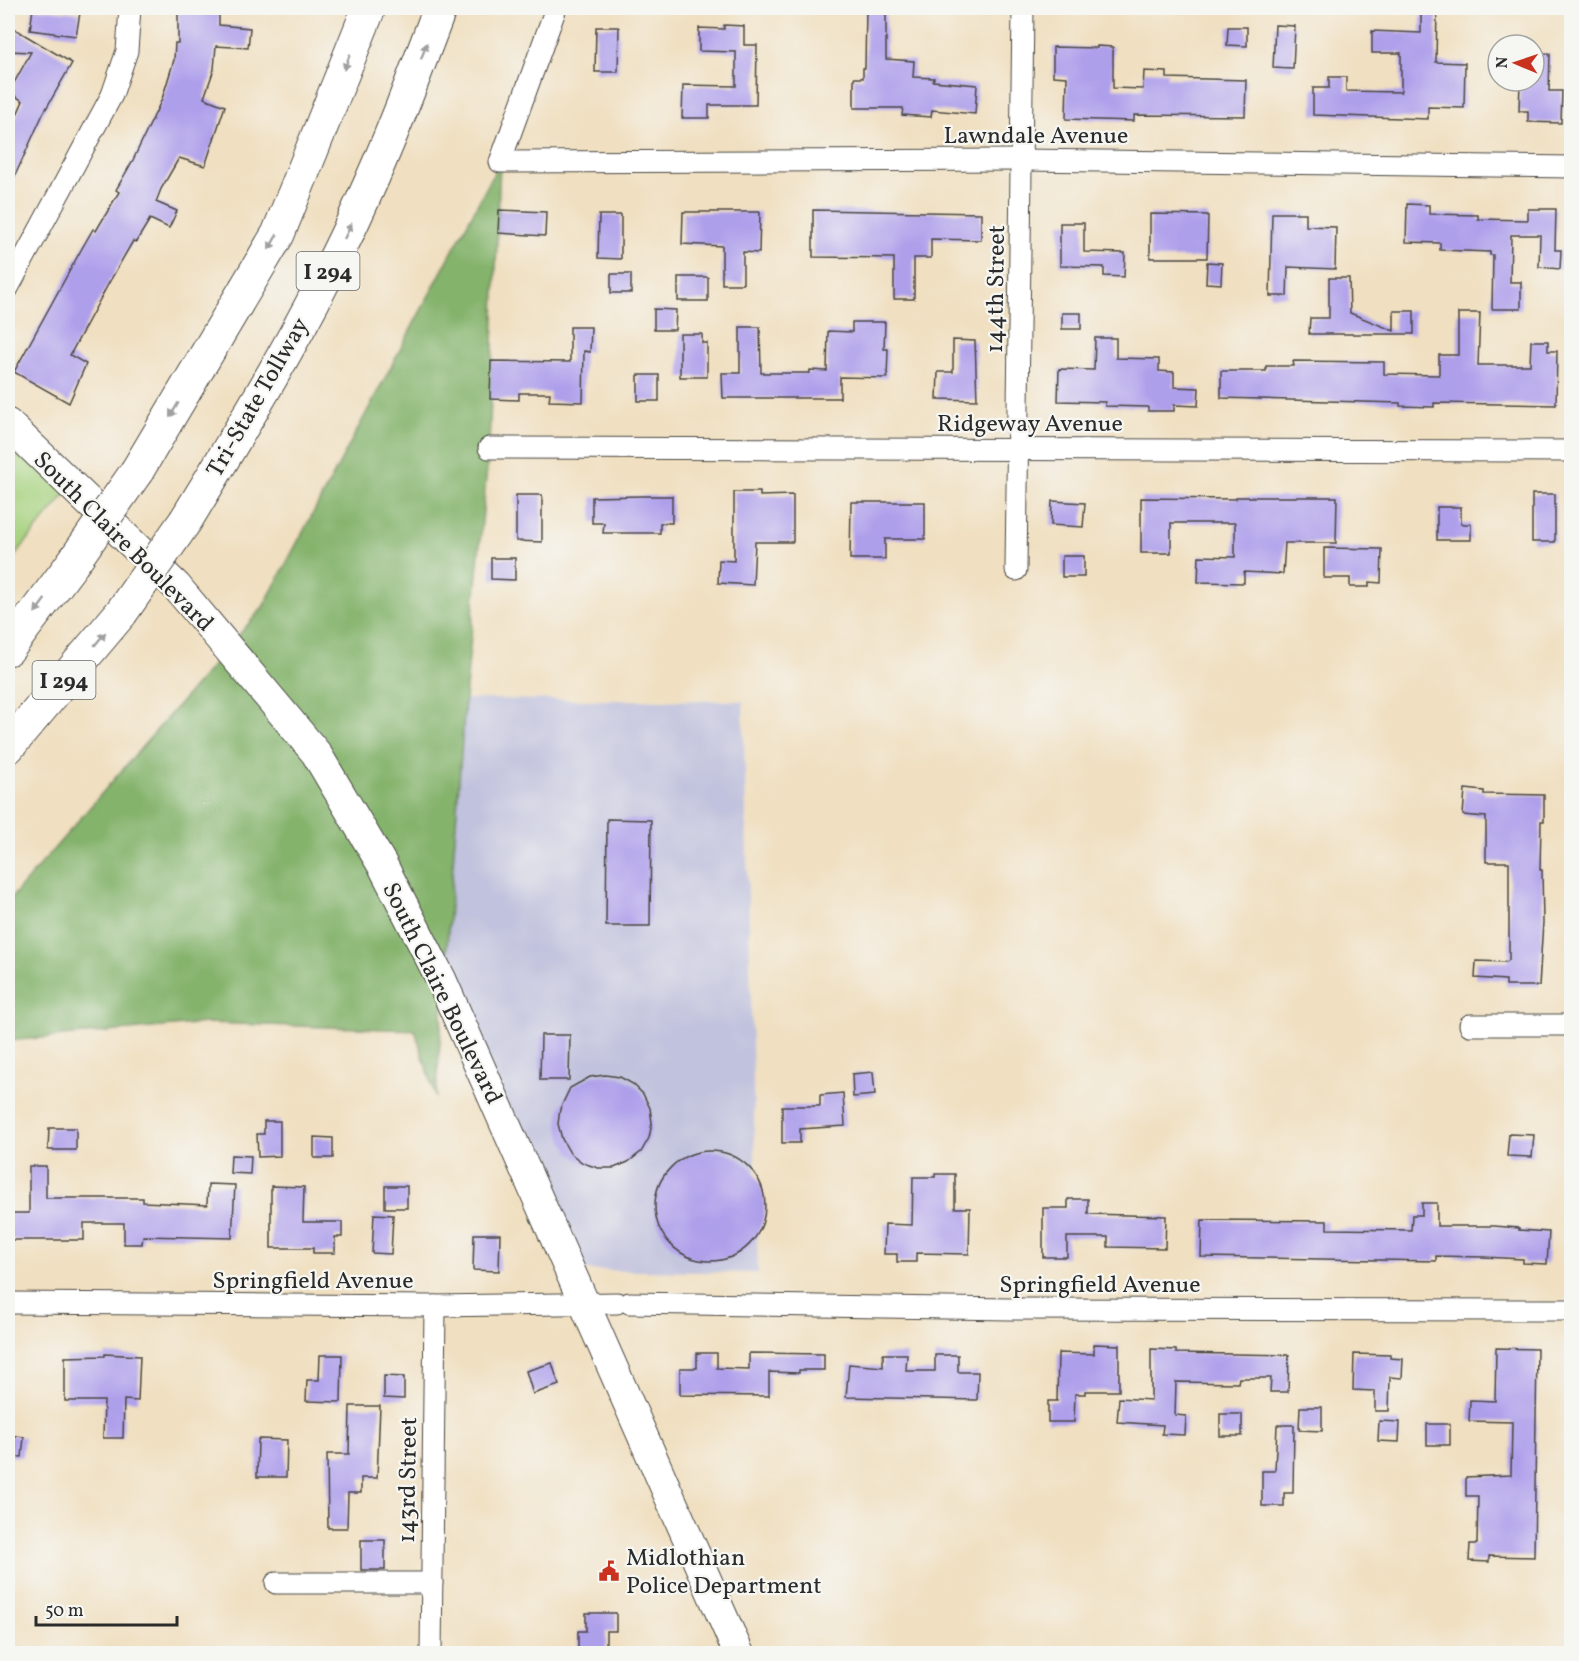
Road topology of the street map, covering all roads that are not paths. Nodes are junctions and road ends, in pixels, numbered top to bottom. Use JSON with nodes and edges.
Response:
{"nodes":[{"id":1,"x":130,"y":8,"type":"edge"},
{"id":2,"x":369,"y":8,"type":"edge"},
{"id":3,"x":440,"y":8,"type":"edge"},
{"id":4,"x":556,"y":8,"type":"edge"},
{"id":5,"x":1023,"y":8,"type":"edge"},
{"id":6,"x":1022,"y":160,"type":"junction"},
{"id":7,"x":1572,"y":167,"type":"edge"},
{"id":8,"x":8,"y":288,"type":"edge"},
{"id":9,"x":8,"y":424,"type":"edge"},
{"id":10,"x":489,"y":448,"type":"dead end"},
{"id":11,"x":1019,"y":448,"type":"junction"},
{"id":12,"x":1572,"y":451,"type":"edge"},
{"id":13,"x":1016,"y":570,"type":"dead end"},
{"id":14,"x":8,"y":649,"type":"edge"},
{"id":15,"x":8,"y":747,"type":"edge"},
{"id":16,"x":1470,"y":1025,"type":"dead end"},
{"id":17,"x":1572,"y":1025,"type":"edge"},
{"id":18,"x":585,"y":1302,"type":"junction"},
{"id":19,"x":8,"y":1303,"type":"edge"},
{"id":20,"x":435,"y":1306,"type":"junction"},
{"id":21,"x":1572,"y":1310,"type":"edge"},
{"id":22,"x":276,"y":1583,"type":"dead end"},
{"id":23,"x":432,"y":1583,"type":"junction"},
{"id":24,"x":430,"y":1653,"type":"edge"},
{"id":25,"x":739,"y":1653,"type":"edge"}],
"edges":[{"from":1,"to":8,"type":"street"},
{"from":2,"to":14,"type":"highway","number":"I 294","one_way":true,"bridge":true},
{"from":15,"to":3,"type":"highway","name":"Tri-State Tollway","number":"I 294","one_way":true,"bridge":true},
{"from":4,"to":6,"type":"street","name":"Lawndale Avenue"},
{"from":5,"to":6,"type":"street","name":"144th Street"},
{"from":6,"to":7,"type":"street","name":"Lawndale Avenue"},
{"from":6,"to":11,"type":"street","name":"144th Street"},
{"from":9,"to":18,"type":"street","name":"South Claire Boulevard"},
{"from":10,"to":11,"type":"street","name":"Ridgeway Avenue"},
{"from":11,"to":12,"type":"street","name":"Ridgeway Avenue"},
{"from":11,"to":13,"type":"street","name":"144th Street"},
{"from":16,"to":17,"type":"street"},
{"from":18,"to":20,"type":"street","name":"Springfield Avenue"},
{"from":18,"to":21,"type":"street","name":"Springfield Avenue"},
{"from":18,"to":25,"type":"street","name":"South Claire Boulevard"},
{"from":19,"to":20,"type":"street","name":"Springfield Avenue"},
{"from":20,"to":23,"type":"street","name":"143rd Street"},
{"from":22,"to":23,"type":"street"},
{"from":23,"to":24,"type":"street","name":"143rd Street"}]}
